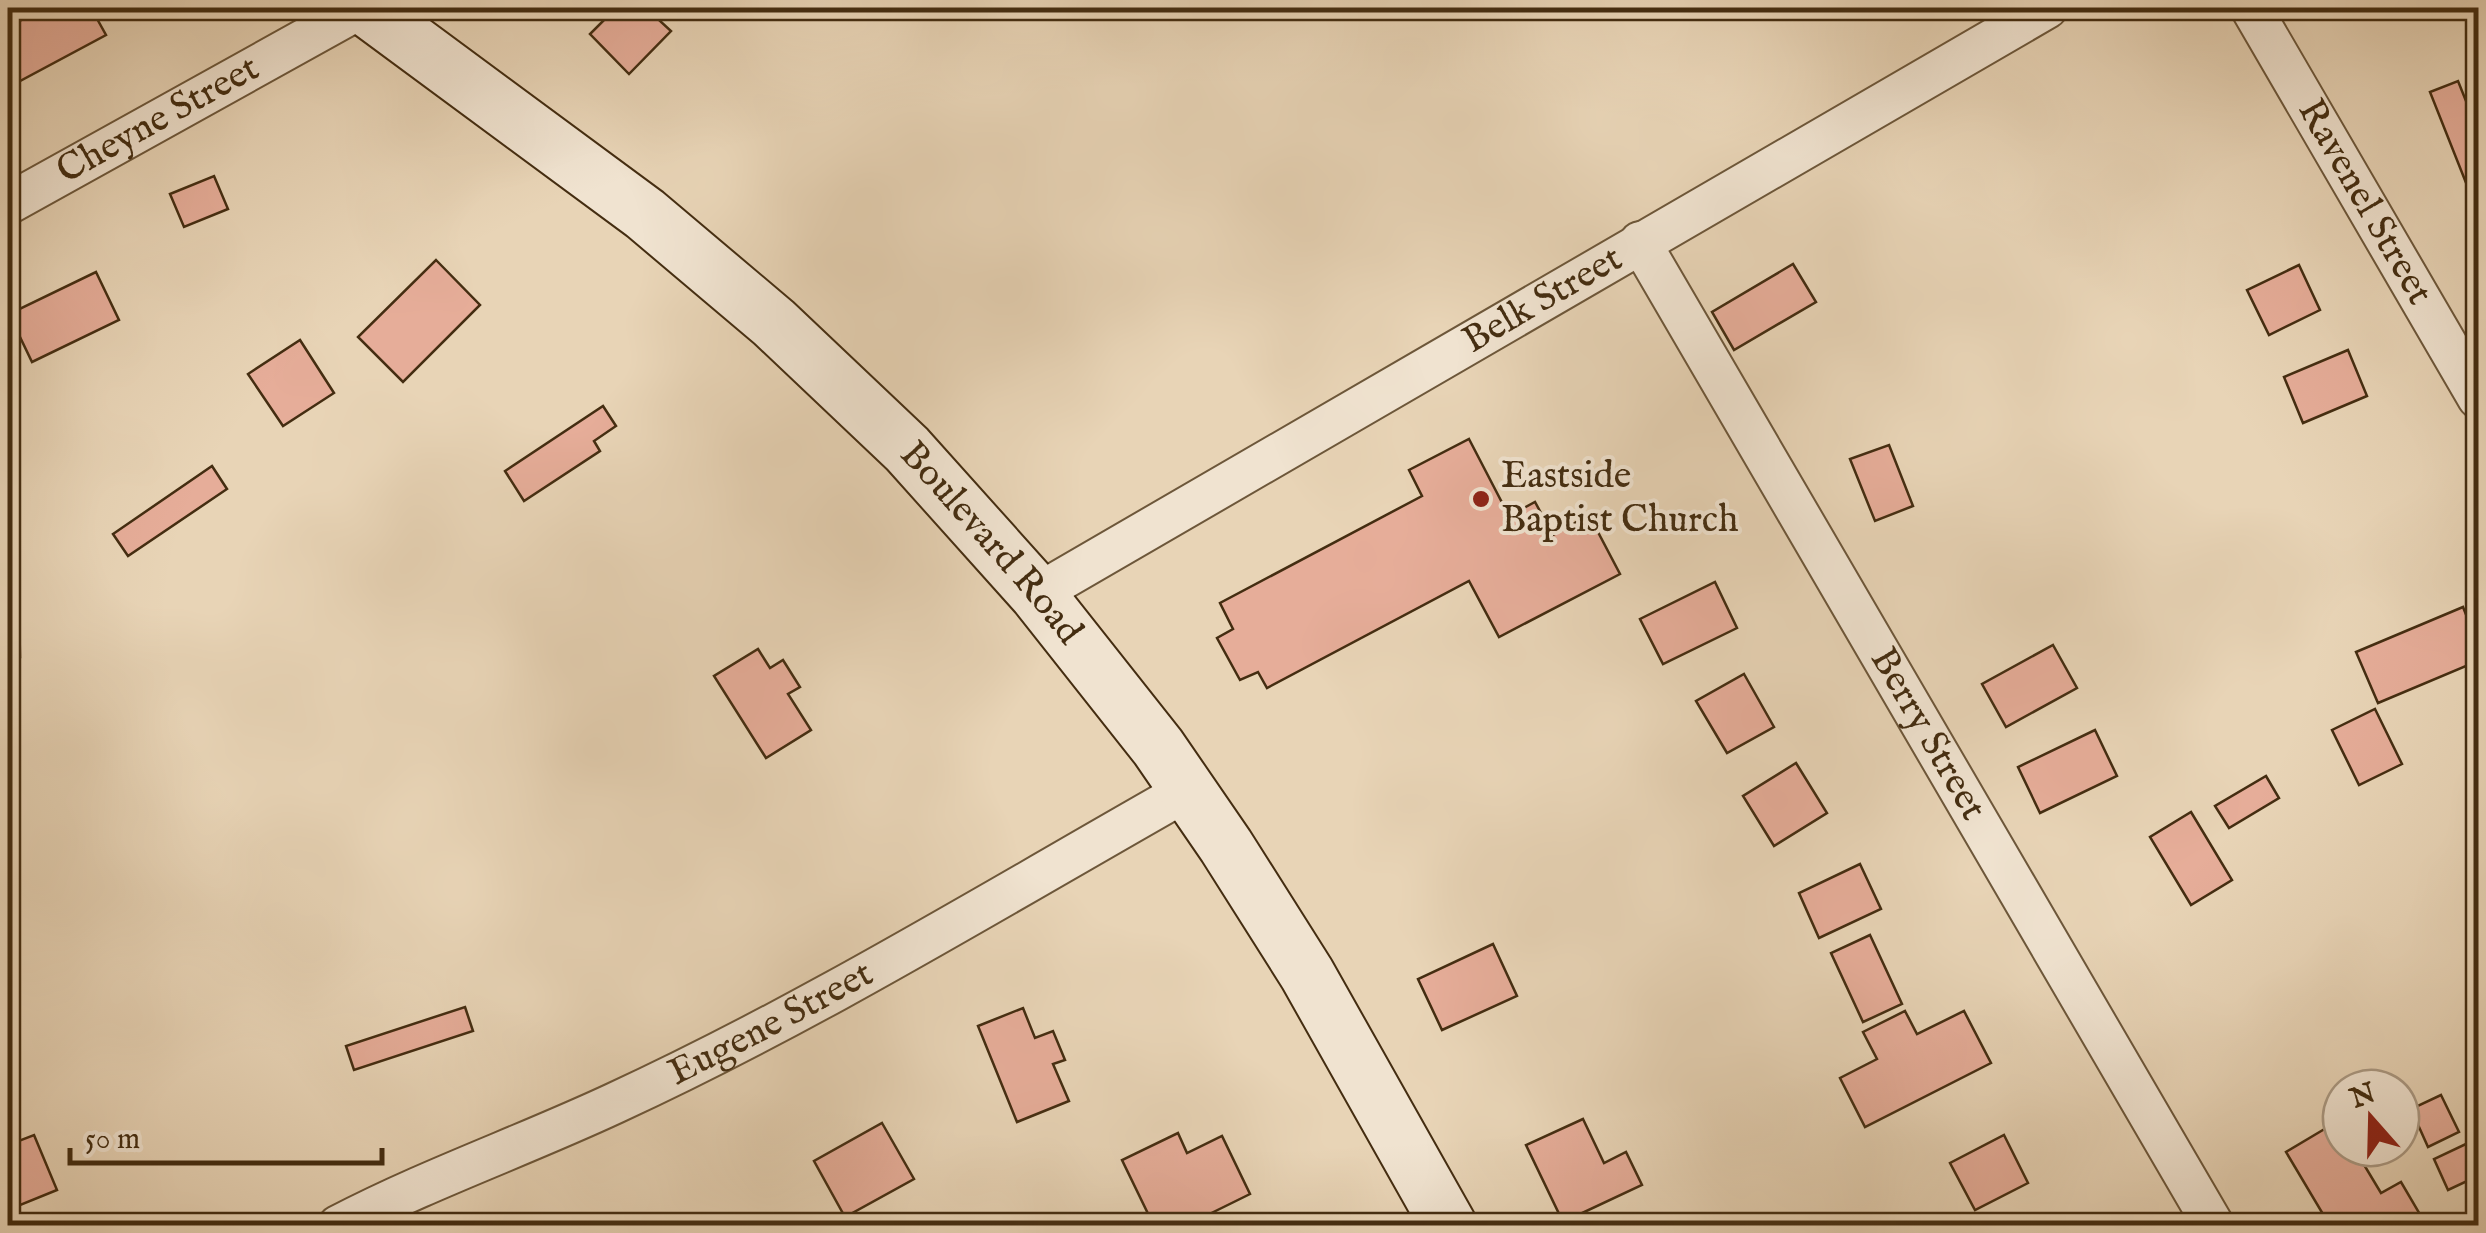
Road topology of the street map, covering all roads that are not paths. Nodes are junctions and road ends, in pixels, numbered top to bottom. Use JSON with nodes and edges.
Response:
{"nodes":[{"id":1,"x":364,"y":8,"type":"edge"},
{"id":2,"x":2047,"y":8,"type":"edge"},
{"id":3,"x":2251,"y":8,"type":"edge"},
{"id":4,"x":8,"y":204,"type":"edge"},
{"id":5,"x":1640,"y":242,"type":"junction"},
{"id":6,"x":2478,"y":398,"type":"edge"},
{"id":7,"x":1037,"y":594,"type":"junction"},
{"id":8,"x":1188,"y":790,"type":"junction"},
{"id":9,"x":338,"y":1226,"type":"edge"},
{"id":10,"x":1449,"y":1226,"type":"edge"},
{"id":11,"x":2214,"y":1226,"type":"edge"}],
"edges":[{"from":1,"to":4,"type":"street","name":"Cheyne Street"},
{"from":1,"to":7,"type":"street","name":"Boulevard Road"},
{"from":2,"to":5,"type":"street","name":"Belk Street"},
{"from":3,"to":6,"type":"street","name":"Ravenel Street"},
{"from":5,"to":7,"type":"street","name":"Belk Street"},
{"from":5,"to":11,"type":"street","name":"Berry Street"},
{"from":7,"to":8,"type":"street","name":"Boulevard Road"},
{"from":8,"to":9,"type":"street","name":"Eugene Street"},
{"from":8,"to":10,"type":"street","name":"Boulevard Road"}]}
